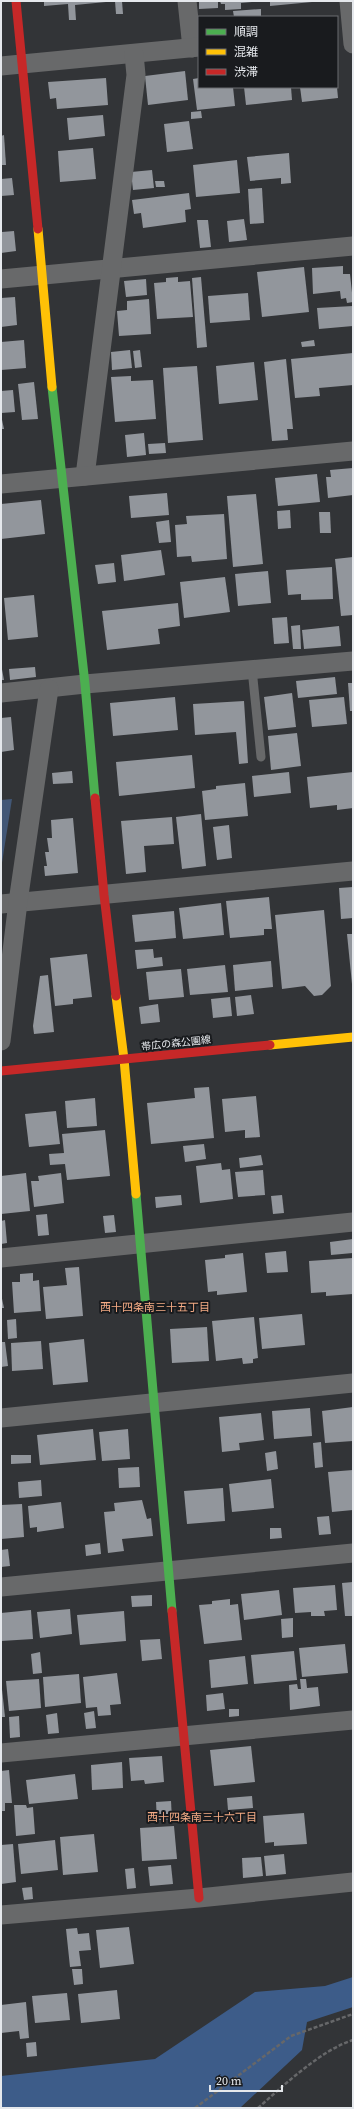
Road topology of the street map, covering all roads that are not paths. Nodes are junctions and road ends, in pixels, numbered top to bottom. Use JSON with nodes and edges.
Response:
{"nodes":[{"id":1,"x":16,"y":1,"type":"edge"},
{"id":2,"x":187,"y":1,"type":"edge"},
{"id":3,"x":349,"y":1,"type":"edge"},
{"id":4,"x":349,"y":35,"type":"edge"},
{"id":5,"x":195,"y":48,"type":"edge"},
{"id":6,"x":134,"y":54,"type":"junction"},
{"id":7,"x":22,"y":64,"type":"junction"},
{"id":8,"x":1,"y":66,"type":"edge"},
{"id":9,"x":353,"y":246,"type":"edge"},
{"id":10,"x":111,"y":268,"type":"junction"},
{"id":11,"x":41,"y":274,"type":"junction"},
{"id":12,"x":1,"y":279,"type":"edge"},
{"id":13,"x":353,"y":451,"type":"edge"},
{"id":14,"x":85,"y":476,"type":"junction"},
{"id":15,"x":61,"y":478,"type":"junction"},
{"id":16,"x":1,"y":484,"type":"edge"},
{"id":17,"x":353,"y":661,"type":"edge"},
{"id":18,"x":252,"y":669,"type":"junction"},
{"id":19,"x":85,"y":684,"type":"junction"},
{"id":20,"x":49,"y":689,"type":"junction"},
{"id":21,"x":1,"y":693,"type":"edge"},
{"id":22,"x":261,"y":757,"type":"dead end"},
{"id":23,"x":353,"y":870,"type":"edge"},
{"id":24,"x":104,"y":895,"type":"junction"},
{"id":25,"x":10,"y":903,"type":"edge"},
{"id":26,"x":353,"y":1037,"type":"edge"},
{"id":27,"x":1,"y":1041,"type":"edge"},
{"id":28,"x":124,"y":1059,"type":"junction"},
{"id":29,"x":1,"y":1071,"type":"edge"},
{"id":30,"x":353,"y":1222,"type":"edge"},
{"id":31,"x":140,"y":1243,"type":"junction"},
{"id":32,"x":1,"y":1258,"type":"edge"},
{"id":33,"x":353,"y":1383,"type":"edge"},
{"id":34,"x":154,"y":1402,"type":"junction"},
{"id":35,"x":1,"y":1418,"type":"edge"},
{"id":36,"x":353,"y":1553,"type":"edge"},
{"id":37,"x":168,"y":1570,"type":"junction"},
{"id":38,"x":1,"y":1587,"type":"edge"},
{"id":39,"x":353,"y":1720,"type":"edge"},
{"id":40,"x":183,"y":1736,"type":"junction"},
{"id":41,"x":1,"y":1753,"type":"edge"},
{"id":42,"x":353,"y":1882,"type":"edge"},
{"id":43,"x":199,"y":1898,"type":"junction"},
{"id":44,"x":1,"y":1915,"type":"edge"}],
"edges":[{"from":1,"to":7,"type":"street"},
{"from":2,"to":5,"type":"street"},
{"from":3,"to":4,"type":"street"},
{"from":5,"to":6,"type":"street"},
{"from":6,"to":7,"type":"street"},
{"from":6,"to":10,"type":"street"},
{"from":7,"to":8,"type":"street"},
{"from":7,"to":11,"type":"street"},
{"from":9,"to":10,"type":"street"},
{"from":10,"to":11,"type":"street"},
{"from":10,"to":14,"type":"street"},
{"from":11,"to":12,"type":"street"},
{"from":11,"to":15,"type":"street"},
{"from":13,"to":14,"type":"street"},
{"from":14,"to":15,"type":"street"},
{"from":15,"to":16,"type":"street"},
{"from":15,"to":19,"type":"street"},
{"from":17,"to":18,"type":"street"},
{"from":18,"to":19,"type":"street"},
{"from":18,"to":22,"type":"lane"},
{"from":19,"to":20,"type":"street"},
{"from":19,"to":24,"type":"street"},
{"from":20,"to":21,"type":"street"},
{"from":20,"to":25,"type":"street"},
{"from":23,"to":24,"type":"street"},
{"from":24,"to":25,"type":"street"},
{"from":24,"to":28,"type":"street"},
{"from":25,"to":27,"type":"street"},
{"from":26,"to":28,"type":"street","name":"帯広の森公園線"},
{"from":28,"to":29,"type":"street","name":"帯広の森公園線"},
{"from":28,"to":31,"type":"street"},
{"from":30,"to":31,"type":"street"},
{"from":31,"to":32,"type":"street"},
{"from":31,"to":34,"type":"street"},
{"from":33,"to":34,"type":"street"},
{"from":34,"to":35,"type":"street"},
{"from":34,"to":37,"type":"street"},
{"from":36,"to":37,"type":"street"},
{"from":37,"to":38,"type":"street"},
{"from":37,"to":40,"type":"street"},
{"from":39,"to":40,"type":"street"},
{"from":40,"to":41,"type":"street"},
{"from":40,"to":43,"type":"street"},
{"from":42,"to":43,"type":"street"},
{"from":43,"to":44,"type":"street"}]}
